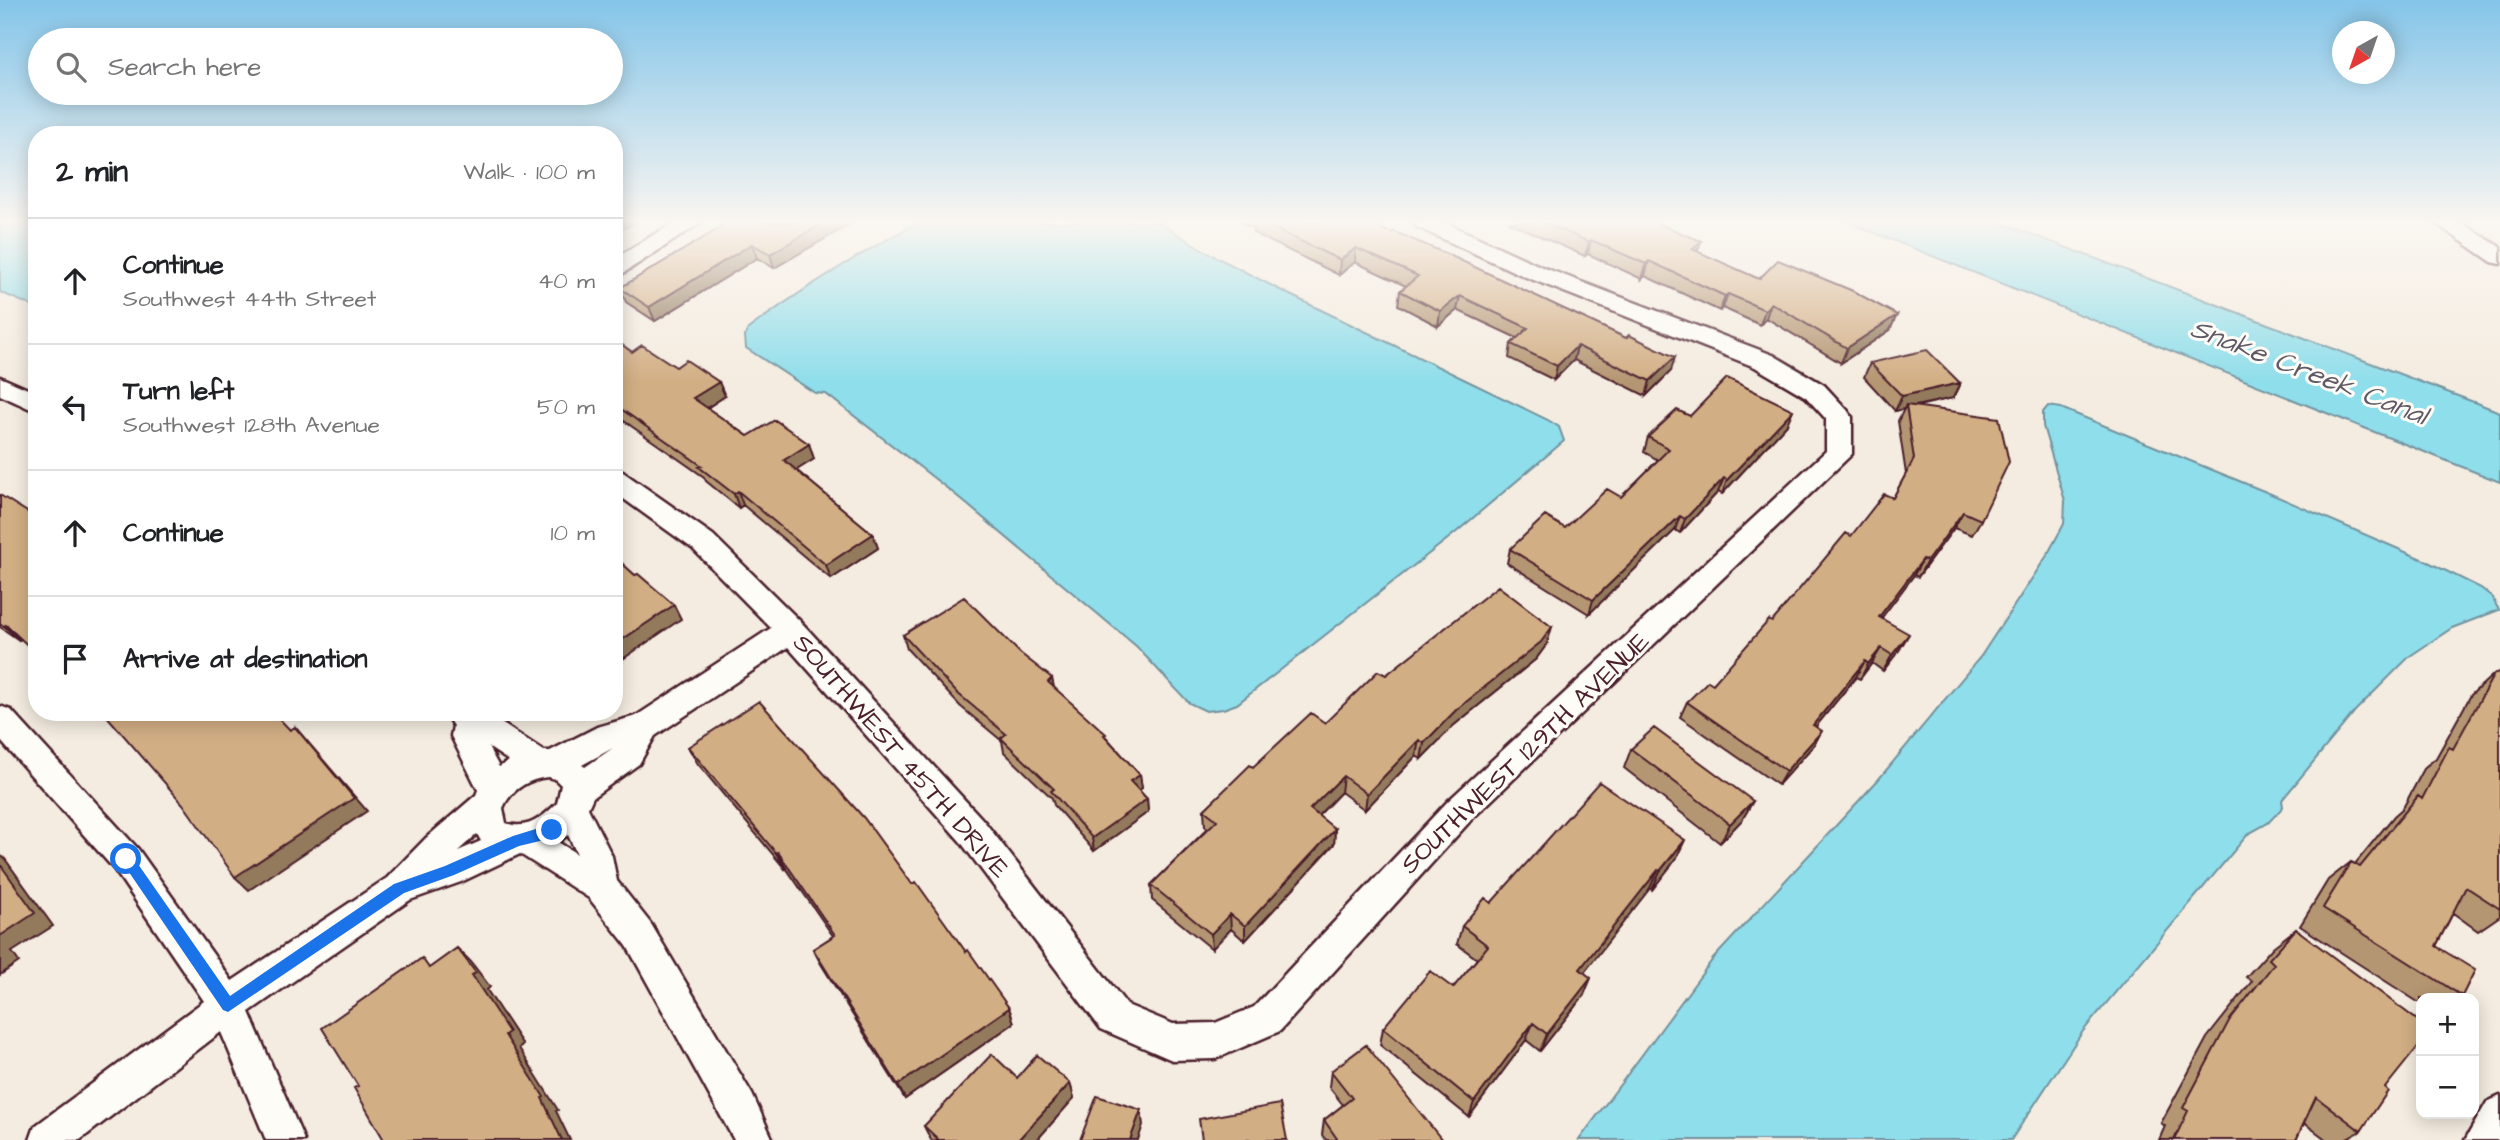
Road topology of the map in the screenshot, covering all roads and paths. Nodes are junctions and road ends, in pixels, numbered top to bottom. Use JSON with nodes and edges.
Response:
{"nodes":[{"id":1,"x":1542,"y":275,"type":"edge"},
{"id":2,"x":0,"y":385,"type":"edge"},
{"id":3,"x":28,"y":399,"type":"edge"},
{"id":4,"x":623,"y":485,"type":"edge"},
{"id":5,"x":791,"y":630,"type":"junction"},
{"id":6,"x":0,"y":719,"type":"edge"},
{"id":7,"x":464,"y":721,"type":"edge"},
{"id":8,"x":470,"y":721,"type":"edge"},
{"id":9,"x":644,"y":727,"type":"junction"},
{"id":10,"x":548,"y":764,"type":"junction"},
{"id":11,"x":492,"y":797,"type":"junction"},
{"id":12,"x":575,"y":800,"type":"junction"},
{"id":13,"x":521,"y":840,"type":"junction"},
{"id":14,"x":601,"y":887,"type":"junction"},
{"id":15,"x":399,"y":889,"type":"junction"},
{"id":16,"x":228,"y":1005,"type":"junction"},
{"id":17,"x":1172,"y":1042,"type":"joint"},
{"id":18,"x":2500,"y":1115,"type":"edge"},
{"id":19,"x":49,"y":1140,"type":"edge"},
{"id":20,"x":285,"y":1140,"type":"edge"},
{"id":21,"x":754,"y":1140,"type":"edge"},
{"id":22,"x":2484,"y":1140,"type":"edge"}],
"edges":[{"from":1,"to":17,"type":"street","name":"SOUTHWEST 129TH AVENUE"},
{"from":2,"to":3,"type":"street"},
{"from":4,"to":5,"type":"street","name":"SOUTHWEST 45TH DRIVE"},
{"from":5,"to":9,"type":"street"},
{"from":5,"to":17,"type":"street","name":"SOUTHWEST 45TH DRIVE"},
{"from":6,"to":16,"type":"street"},
{"from":7,"to":11,"type":"street"},
{"from":8,"to":10,"type":"street"},
{"from":9,"to":10,"type":"street"},
{"from":9,"to":12,"type":"street"},
{"from":10,"to":11,"type":"street"},
{"from":10,"to":12,"type":"street"},
{"from":11,"to":13,"type":"street"},
{"from":11,"to":15,"type":"street"},
{"from":12,"to":13,"type":"street"},
{"from":12,"to":14,"type":"street"},
{"from":13,"to":14,"type":"street"},
{"from":13,"to":15,"type":"street"},
{"from":14,"to":21,"type":"street"},
{"from":15,"to":16,"type":"street"},
{"from":16,"to":19,"type":"street"},
{"from":16,"to":20,"type":"street"},
{"from":18,"to":22,"type":"street"}]}
